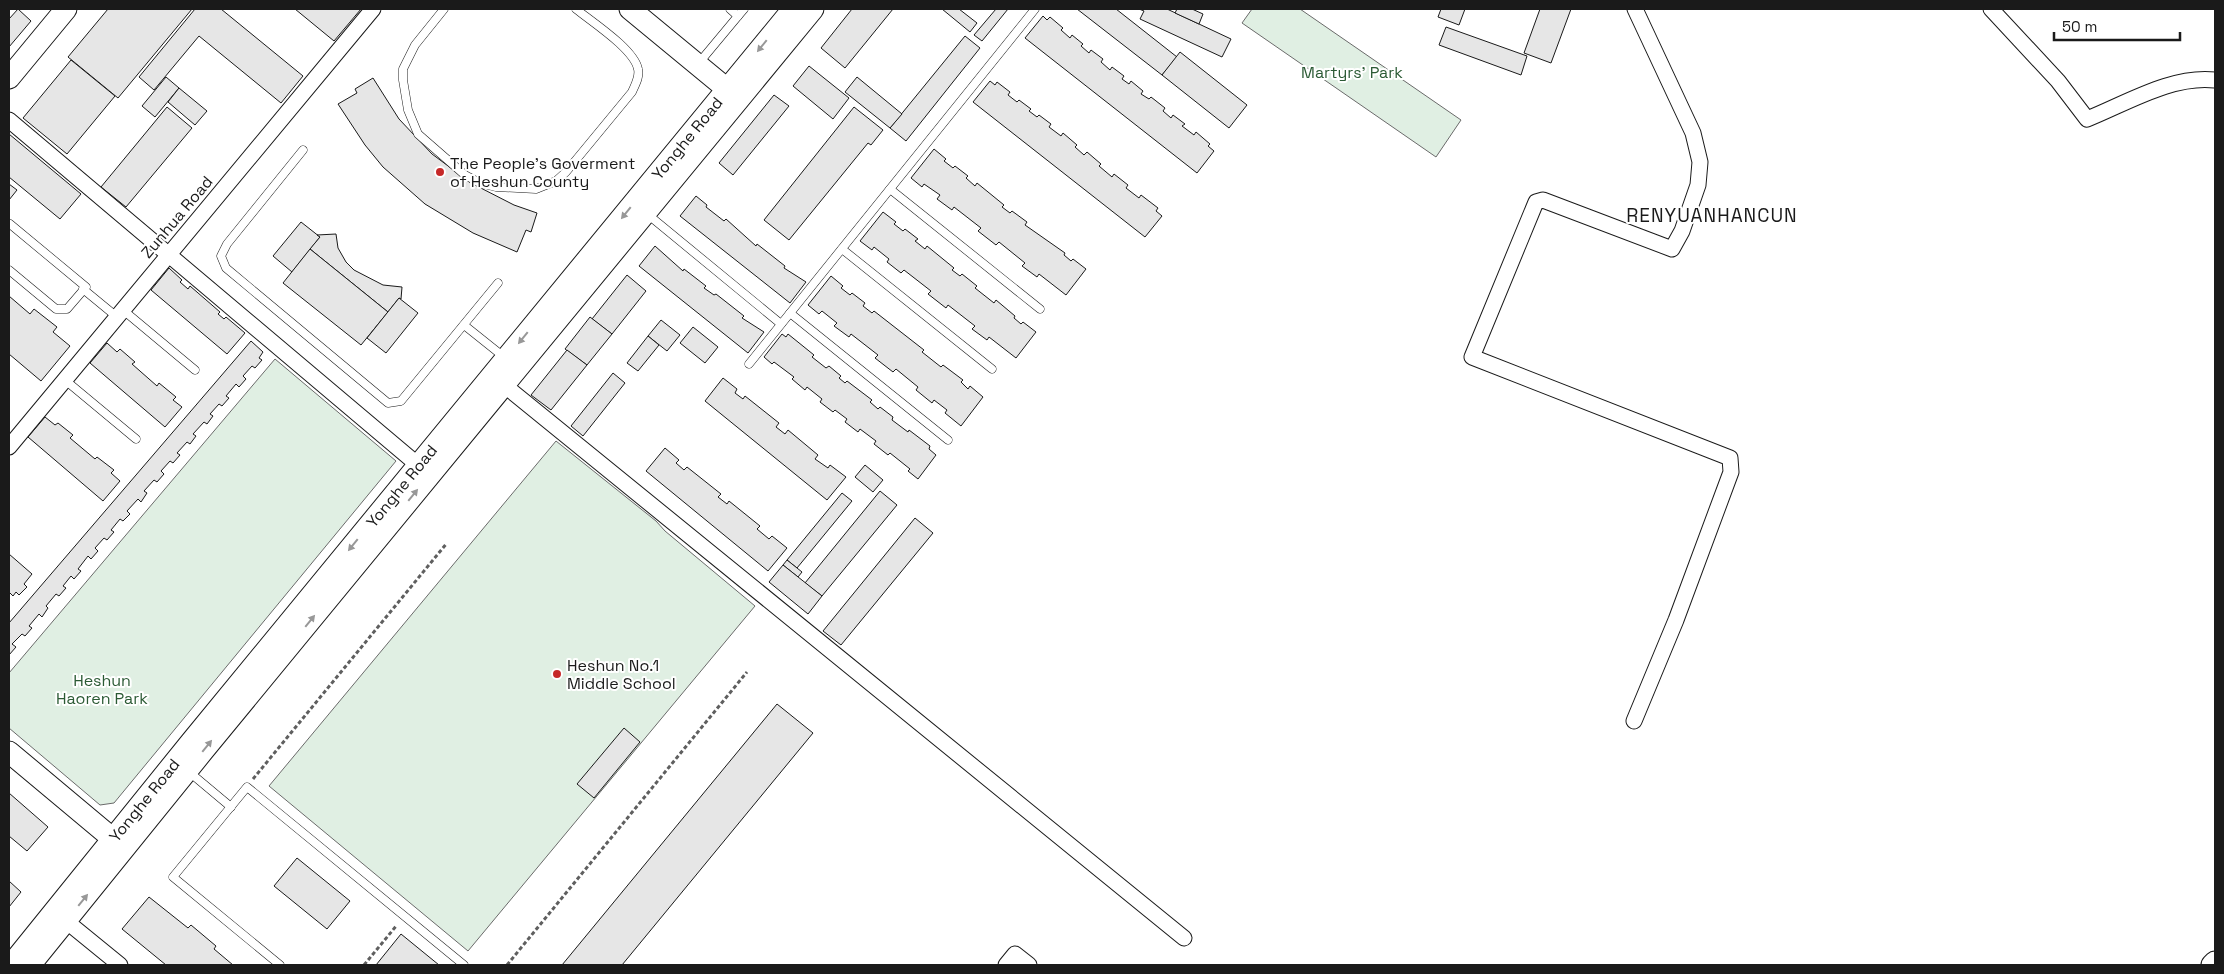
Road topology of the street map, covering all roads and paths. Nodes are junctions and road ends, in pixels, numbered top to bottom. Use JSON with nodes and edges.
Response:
{"nodes":[{"id":1,"x":66,"y":9,"type":"edge"},
{"id":2,"x":373,"y":9,"type":"edge"},
{"id":3,"x":444,"y":9,"type":"edge"},
{"id":4,"x":576,"y":9,"type":"edge"},
{"id":5,"x":630,"y":9,"type":"edge"},
{"id":6,"x":730,"y":9,"type":"edge"},
{"id":7,"x":744,"y":9,"type":"edge"},
{"id":8,"x":793,"y":9,"type":"edge"},
{"id":9,"x":813,"y":9,"type":"edge"},
{"id":10,"x":1035,"y":9,"type":"edge"},
{"id":11,"x":1635,"y":9,"type":"edge"},
{"id":12,"x":1991,"y":9,"type":"edge"},
{"id":13,"x":738,"y":16,"type":"junction"},
{"id":14,"x":698,"y":65,"type":"junction"},
{"id":15,"x":9,"y":78,"type":"edge"},
{"id":16,"x":2215,"y":80,"type":"edge"},
{"id":17,"x":727,"y":89,"type":"junction"},
{"id":18,"x":9,"y":120,"type":"edge"},
{"id":19,"x":302,"y":150,"type":"dead end"},
{"id":20,"x":890,"y":189,"type":"junction"},
{"id":21,"x":646,"y":213,"type":"junction"},
{"id":22,"x":9,"y":225,"type":"edge"},
{"id":23,"x":842,"y":249,"type":"junction"},
{"id":24,"x":169,"y":255,"type":"junction"},
{"id":25,"x":9,"y":270,"type":"edge"},
{"id":26,"x":498,"y":283,"type":"dead end"},
{"id":27,"x":83,"y":289,"type":"junction"},
{"id":28,"x":1040,"y":309,"type":"dead end"},
{"id":29,"x":120,"y":313,"type":"junction"},
{"id":30,"x":790,"y":313,"type":"junction"},
{"id":31,"x":781,"y":324,"type":"junction"},
{"id":32,"x":464,"y":325,"type":"junction"},
{"id":33,"x":506,"y":359,"type":"junction"},
{"id":34,"x":749,"y":364,"type":"dead end"},
{"id":35,"x":992,"y":369,"type":"dead end"},
{"id":36,"x":195,"y":370,"type":"dead end"},
{"id":37,"x":65,"y":380,"type":"junction"},
{"id":38,"x":504,"y":385,"type":"junction"},
{"id":39,"x":136,"y":438,"type":"dead end"},
{"id":40,"x":948,"y":440,"type":"dead end"},
{"id":41,"x":9,"y":447,"type":"edge"},
{"id":42,"x":418,"y":465,"type":"junction"},
{"id":43,"x":447,"y":543,"type":"dead end"},
{"id":44,"x":747,"y":672,"type":"dead end"},
{"id":45,"x":1634,"y":721,"type":"dead end"},
{"id":46,"x":9,"y":752,"type":"edge"},
{"id":47,"x":187,"y":771,"type":"junction"},
{"id":48,"x":247,"y":787,"type":"junction"},
{"id":49,"x":231,"y":807,"type":"junction"},
{"id":50,"x":113,"y":838,"type":"junction"},
{"id":51,"x":404,"y":916,"type":"junction"},
{"id":52,"x":66,"y":921,"type":"junction"},
{"id":53,"x":1184,"y":938,"type":"dead end"},
{"id":54,"x":1011,"y":960,"type":"edge"},
{"id":55,"x":2215,"y":962,"type":"edge"},
{"id":56,"x":11,"y":965,"type":"edge"},
{"id":57,"x":30,"y":965,"type":"edge"},
{"id":58,"x":120,"y":965,"type":"edge"},
{"id":59,"x":280,"y":965,"type":"edge"},
{"id":60,"x":364,"y":965,"type":"edge"},
{"id":61,"x":464,"y":965,"type":"edge"},
{"id":62,"x":507,"y":965,"type":"edge"},
{"id":63,"x":1029,"y":965,"type":"edge"},
{"id":64,"x":2212,"y":965,"type":"edge"}],
"edges":[{"from":1,"to":15,"type":"main road"},
{"from":2,"to":24,"type":"street","name":"Zunhua Road"},
{"from":3,"to":4,"type":"lane"},
{"from":5,"to":14,"type":"main road"},
{"from":6,"to":13,"type":"lane"},
{"from":7,"to":13,"type":"lane"},
{"from":8,"to":17,"type":"main road","name":"Yonghe Road","one_way":true},
{"from":9,"to":21,"type":"main road","name":"Yonghe Road"},
{"from":10,"to":20,"type":"lane"},
{"from":11,"to":45,"type":"street"},
{"from":12,"to":16,"type":"street"},
{"from":13,"to":14,"type":"lane"},
{"from":14,"to":17,"type":"main road"},
{"from":17,"to":33,"type":"main road","name":"Yonghe Road","one_way":true},
{"from":18,"to":24,"type":"street"},
{"from":19,"to":32,"type":"lane"},
{"from":20,"to":23,"type":"lane"},
{"from":20,"to":28,"type":"lane"},
{"from":21,"to":31,"type":"lane"},
{"from":21,"to":38,"type":"main road","name":"Yonghe Road"},
{"from":22,"to":27,"type":"lane"},
{"from":23,"to":30,"type":"lane"},
{"from":23,"to":35,"type":"lane"},
{"from":24,"to":29,"type":"street","name":"Zunhua Road"},
{"from":24,"to":42,"type":"street"},
{"from":25,"to":27,"type":"lane"},
{"from":26,"to":32,"type":"lane"},
{"from":27,"to":29,"type":"lane"},
{"from":29,"to":36,"type":"lane"},
{"from":29,"to":37,"type":"street","name":"Zunhua Road"},
{"from":30,"to":31,"type":"lane"},
{"from":30,"to":40,"type":"lane"},
{"from":31,"to":34,"type":"lane"},
{"from":32,"to":33,"type":"lane"},
{"from":33,"to":42,"type":"main road","name":"Yonghe Road"},
{"from":37,"to":39,"type":"lane"},
{"from":37,"to":41,"type":"street","name":"Zunhua Road"},
{"from":47,"to":38,"type":"main road","name":"Yonghe Road","one_way":true},
{"from":38,"to":53,"type":"street"},
{"from":42,"to":50,"type":"main road","name":"Yonghe Road","one_way":true},
{"from":43,"to":48,"type":"path"},
{"from":44,"to":62,"type":"path"},
{"from":46,"to":50,"type":"main road"},
{"from":47,"to":49,"type":"lane"},
{"from":52,"to":47,"type":"main road","name":"Yonghe Road","one_way":true},
{"from":48,"to":49,"type":"lane"},
{"from":48,"to":51,"type":"lane"},
{"from":49,"to":59,"type":"lane"},
{"from":50,"to":56,"type":"main road","name":"Yonghe Road"},
{"from":51,"to":60,"type":"path"},
{"from":51,"to":61,"type":"lane"},
{"from":52,"to":57,"type":"main road","name":"Yonghe Road"},
{"from":52,"to":58,"type":"street"},
{"from":54,"to":63,"type":"street"},
{"from":55,"to":64,"type":"main road"}]}
